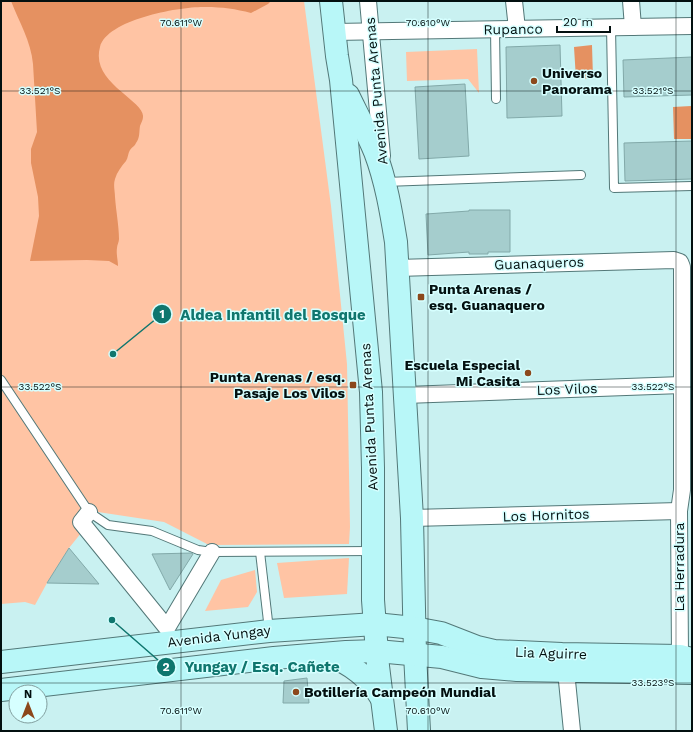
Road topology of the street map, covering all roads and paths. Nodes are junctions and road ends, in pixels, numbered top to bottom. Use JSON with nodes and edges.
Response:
{"nodes":[{"id":1,"x":331,"y":1,"type":"edge"},
{"id":2,"x":368,"y":1,"type":"edge"},
{"id":3,"x":514,"y":1,"type":"edge"},
{"id":4,"x":630,"y":1,"type":"edge"},
{"id":5,"x":692,"y":26,"type":"edge"},
{"id":6,"x":611,"y":27,"type":"junction"},
{"id":7,"x":633,"y":27,"type":"junction"},
{"id":8,"x":495,"y":29,"type":"junction"},
{"id":9,"x":517,"y":29,"type":"junction"},
{"id":10,"x":334,"y":32,"type":"junction"},
{"id":11,"x":371,"y":32,"type":"junction"},
{"id":12,"x":341,"y":80,"type":"junction"},
{"id":13,"x":496,"y":99,"type":"dead end"},
{"id":14,"x":581,"y":175,"type":"dead end"},
{"id":15,"x":384,"y":182,"type":"junction"},
{"id":16,"x":692,"y":186,"type":"edge"},
{"id":17,"x":680,"y":262,"type":"joint"},
{"id":18,"x":397,"y":268,"type":"junction"},
{"id":19,"x":1,"y":380,"type":"edge"},
{"id":20,"x":682,"y":385,"type":"junction"},
{"id":21,"x":405,"y":394,"type":"junction"},
{"id":22,"x":679,"y":511,"type":"junction"},
{"id":23,"x":89,"y":512,"type":"junction"},
{"id":24,"x":412,"y":518,"type":"junction"},
{"id":25,"x":373,"y":551,"type":"junction"},
{"id":26,"x":212,"y":552,"type":"junction"},
{"id":27,"x":260,"y":552,"type":"junction"},
{"id":28,"x":375,"y":624,"type":"junction"},
{"id":29,"x":414,"y":628,"type":"junction"},
{"id":30,"x":269,"y":631,"type":"junction"},
{"id":31,"x":377,"y":651,"type":"junction"},
{"id":32,"x":323,"y":653,"type":"junction"},
{"id":33,"x":414,"y":654,"type":"junction"},
{"id":34,"x":1,"y":662,"type":"edge"},
{"id":35,"x":688,"y":663,"type":"edge"},
{"id":36,"x":566,"y":671,"type":"junction"},
{"id":37,"x":1,"y":690,"type":"edge"},
{"id":38,"x":383,"y":700,"type":"junction"},
{"id":39,"x":386,"y":731,"type":"edge"},
{"id":40,"x":419,"y":731,"type":"edge"},
{"id":41,"x":572,"y":731,"type":"edge"}],
"edges":[{"from":1,"to":10,"type":"main road","name":"Avenida Punta Arenas"},
{"from":2,"to":11,"type":"street","name":"Avenida Punta Arenas"},
{"from":3,"to":9,"type":"street"},
{"from":4,"to":7,"type":"street"},
{"from":5,"to":7,"type":"street","name":"Rupanco"},
{"from":6,"to":7,"type":"street","name":"Rupanco"},
{"from":6,"to":9,"type":"street","name":"Rupanco"},
{"from":6,"to":16,"type":"lane"},
{"from":8,"to":9,"type":"street","name":"Rupanco"},
{"from":8,"to":11,"type":"street","name":"Rupanco"},
{"from":8,"to":13,"type":"lane"},
{"from":10,"to":11,"type":"street","name":"Rupanco"},
{"from":10,"to":12,"type":"main road","name":"Avenida Punta Arenas"},
{"from":11,"to":15,"type":"street","name":"Avenida Punta Arenas"},
{"from":12,"to":15,"type":"main road","name":"Avenida Punta Arenas"},
{"from":12,"to":25,"type":"main road","name":"Avenida Punta Arenas"},
{"from":14,"to":15,"type":"lane"},
{"from":15,"to":18,"type":"main road","name":"Avenida Punta Arenas"},
{"from":17,"to":18,"type":"street","name":"Guanaqueros"},
{"from":17,"to":20,"type":"street","name":"La Herradura"},
{"from":18,"to":21,"type":"main road","name":"Avenida Punta Arenas"},
{"from":19,"to":23,"type":"lane"},
{"from":20,"to":21,"type":"street","name":"Los Vilos"},
{"from":20,"to":22,"type":"street","name":"La Herradura"},
{"from":21,"to":24,"type":"main road","name":"Avenida Punta Arenas"},
{"from":22,"to":24,"type":"street","name":"Los Hornitos"},
{"from":22,"to":35,"type":"street","name":"La Herradura"},
{"from":23,"to":26,"type":"lane"},
{"from":23,"to":26,"type":"street"},
{"from":24,"to":29,"type":"main road","name":"Avenida Punta Arenas"},
{"from":25,"to":27,"type":"lane"},
{"from":25,"to":28,"type":"main road","name":"Avenida Punta Arenas"},
{"from":26,"to":27,"type":"lane"},
{"from":27,"to":30,"type":"lane"},
{"from":28,"to":29,"type":"main road","name":"Avenida Yungay"},
{"from":28,"to":30,"type":"main road","name":"Avenida Yungay"},
{"from":28,"to":31,"type":"main road","name":"Avenida Punta Arenas"},
{"from":29,"to":33,"type":"main road","name":"Avenida Punta Arenas"},
{"from":29,"to":35,"type":"main road","name":"Lia Aguirre"},
{"from":30,"to":34,"type":"main road","name":"Avenida Yungay"},
{"from":31,"to":32,"type":"main road","name":"Avenida Yungay"},
{"from":31,"to":33,"type":"main road","name":"Avenida Yungay"},
{"from":31,"to":38,"type":"main road","name":"Avenida Punta Arenas"},
{"from":32,"to":37,"type":"main road","name":"Avenida Yungay"},
{"from":32,"to":38,"type":"main road"},
{"from":33,"to":36,"type":"main road","name":"Lia Aguirre"},
{"from":33,"to":40,"type":"main road","name":"Avenida Punta Arenas"},
{"from":35,"to":36,"type":"main road","name":"Lia Aguirre"},
{"from":36,"to":41,"type":"street"},
{"from":38,"to":39,"type":"main road","name":"Avenida Punta Arenas"}]}
